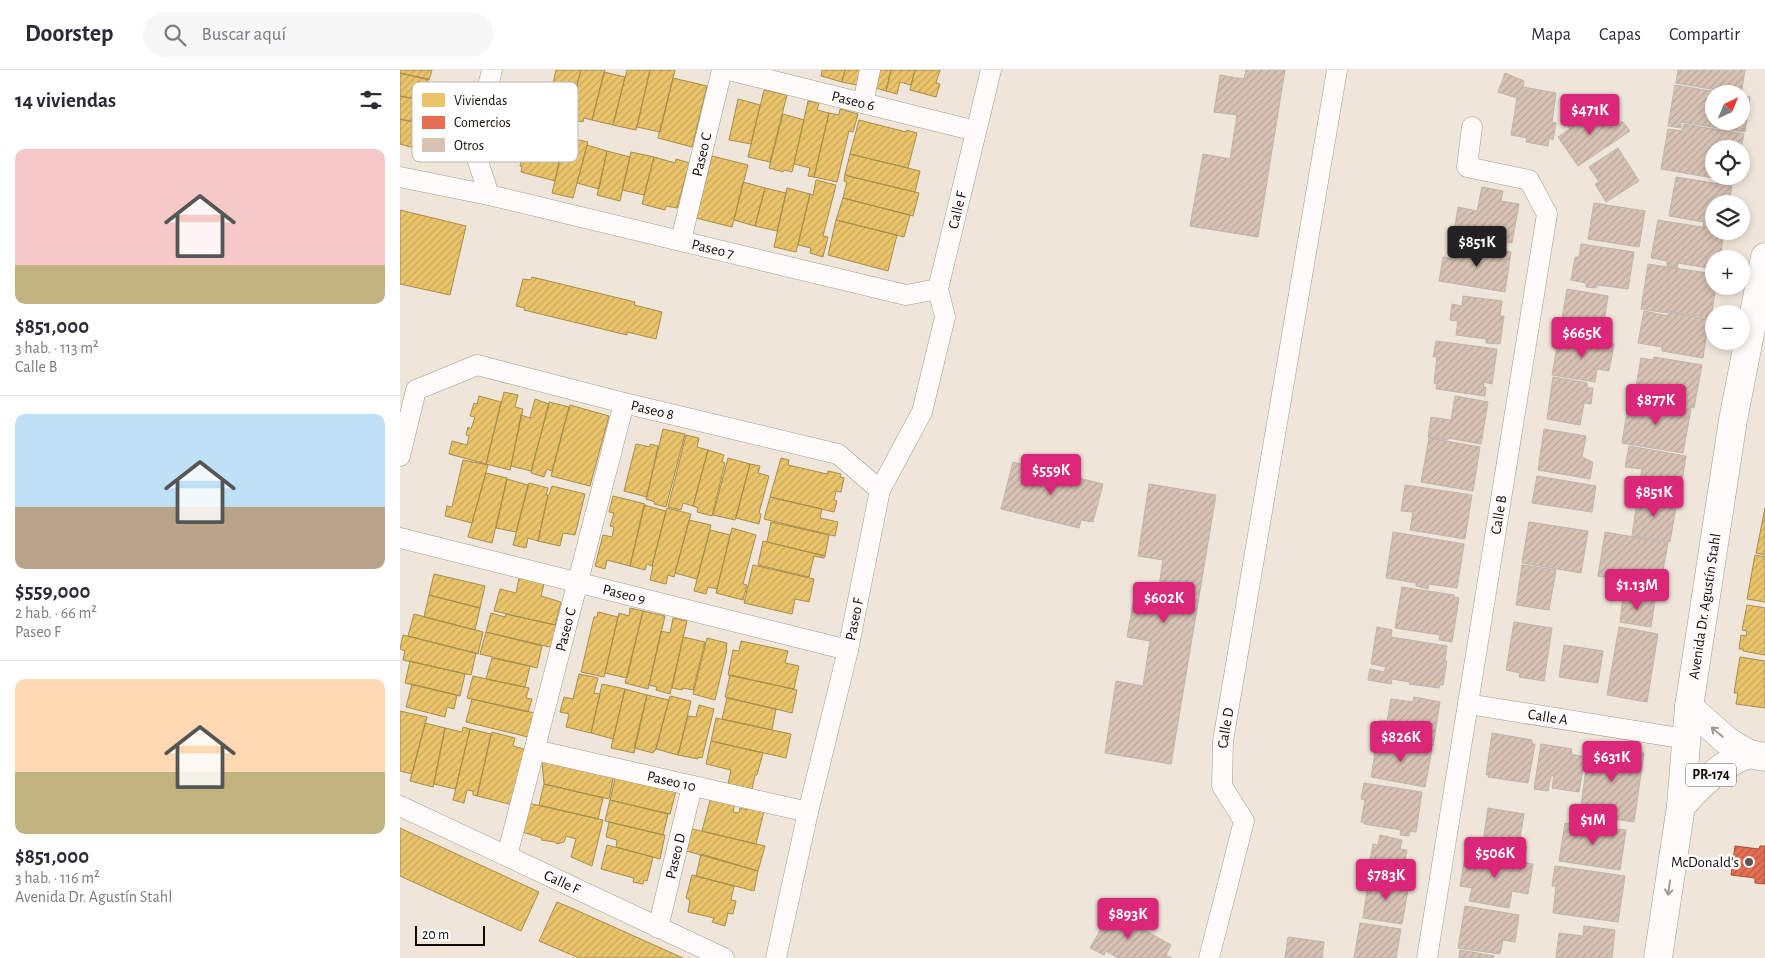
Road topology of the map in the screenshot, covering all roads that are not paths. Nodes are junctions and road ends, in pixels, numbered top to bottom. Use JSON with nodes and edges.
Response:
{"nodes":[{"id":1,"x":722,"y":70,"type":"edge"},
{"id":2,"x":729,"y":70,"type":"edge"},
{"id":3,"x":870,"y":70,"type":"edge"},
{"id":4,"x":991,"y":70,"type":"edge"},
{"id":5,"x":1337,"y":70,"type":"edge"},
{"id":6,"x":863,"y":103,"type":"junction"},
{"id":7,"x":1472,"y":127,"type":"dead end"},
{"id":8,"x":976,"y":131,"type":"junction"},
{"id":9,"x":479,"y":162,"type":"edge"},
{"id":10,"x":400,"y":177,"type":"edge"},
{"id":11,"x":489,"y":195,"type":"junction"},
{"id":12,"x":681,"y":240,"type":"junction"},
{"id":13,"x":1765,"y":257,"type":"edge"},
{"id":14,"x":938,"y":289,"type":"junction"},
{"id":15,"x":624,"y":403,"type":"junction"},
{"id":16,"x":400,"y":456,"type":"edge"},
{"id":17,"x":880,"y":490,"type":"junction"},
{"id":18,"x":400,"y":538,"type":"edge"},
{"id":19,"x":579,"y":582,"type":"junction"},
{"id":20,"x":848,"y":650,"type":"junction"},
{"id":21,"x":1468,"y":704,"type":"junction"},
{"id":22,"x":1689,"y":707,"type":"junction"},
{"id":23,"x":1686,"y":739,"type":"junction"},
{"id":24,"x":535,"y":750,"type":"junction"},
{"id":25,"x":1757,"y":755,"type":"edge"},
{"id":26,"x":692,"y":786,"type":"junction"},
{"id":27,"x":400,"y":806,"type":"edge"},
{"id":28,"x":1681,"y":806,"type":"junction"},
{"id":29,"x":808,"y":812,"type":"junction"},
{"id":30,"x":507,"y":856,"type":"junction"},
{"id":31,"x":658,"y":928,"type":"junction"},
{"id":32,"x":724,"y":958,"type":"edge"},
{"id":33,"x":776,"y":958,"type":"edge"},
{"id":34,"x":1210,"y":958,"type":"edge"},
{"id":35,"x":1426,"y":958,"type":"edge"},
{"id":36,"x":1658,"y":958,"type":"edge"}],
"edges":[{"from":1,"to":12,"type":"street","name":"Paseo C"},
{"from":2,"to":6,"type":"street","name":"Paseo 6"},
{"from":3,"to":6,"type":"street"},
{"from":4,"to":8,"type":"street"},
{"from":5,"to":34,"type":"street","name":"Calle D"},
{"from":6,"to":8,"type":"street","name":"Paseo 6"},
{"from":7,"to":21,"type":"street","name":"Calle B"},
{"from":8,"to":14,"type":"street","name":"Calle F"},
{"from":9,"to":11,"type":"street"},
{"from":10,"to":11,"type":"street","name":"Paseo 7"},
{"from":11,"to":12,"type":"street","name":"Paseo 7"},
{"from":12,"to":14,"type":"street","name":"Paseo 7"},
{"from":13,"to":22,"type":"highway","name":"Avenida Dr. Agustín Stahl","number":"PR-174"},
{"from":14,"to":17,"type":"street","name":"Paseo F"},
{"from":15,"to":16,"type":"street","name":"Paseo 8"},
{"from":15,"to":17,"type":"street","name":"Paseo 8"},
{"from":15,"to":19,"type":"street","name":"Paseo C"},
{"from":17,"to":20,"type":"street","name":"Paseo F"},
{"from":18,"to":19,"type":"street","name":"Paseo 9"},
{"from":19,"to":20,"type":"street","name":"Paseo 9"},
{"from":19,"to":24,"type":"street","name":"Paseo C"},
{"from":20,"to":29,"type":"street","name":"Paseo F"},
{"from":21,"to":23,"type":"street","name":"Calle A"},
{"from":21,"to":35,"type":"street","name":"Calle B"},
{"from":22,"to":23,"type":"highway","name":"Avenida Dr. Agustín Stahl","number":"PR-174"},
{"from":25,"to":22,"type":"highway","number":"PR-174","one_way":true},
{"from":23,"to":28,"type":"highway","name":"Avenida Dr. Agustín Stahl","number":"PR-174"},
{"from":24,"to":26,"type":"street","name":"Paseo 10"},
{"from":24,"to":30,"type":"street","name":"Paseo C"},
{"from":25,"to":28,"type":"highway","number":"PR-174"},
{"from":26,"to":29,"type":"street","name":"Paseo 10"},
{"from":26,"to":31,"type":"street","name":"Paseo D"},
{"from":27,"to":30,"type":"street","name":"Calle F"},
{"from":28,"to":36,"type":"highway","name":"Avenida Dr. Agustín Stahl","number":"PR-174","one_way":true},
{"from":29,"to":33,"type":"street","name":"Paseo F"},
{"from":30,"to":31,"type":"street","name":"Calle F"},
{"from":31,"to":32,"type":"street","name":"Calle F"}]}
